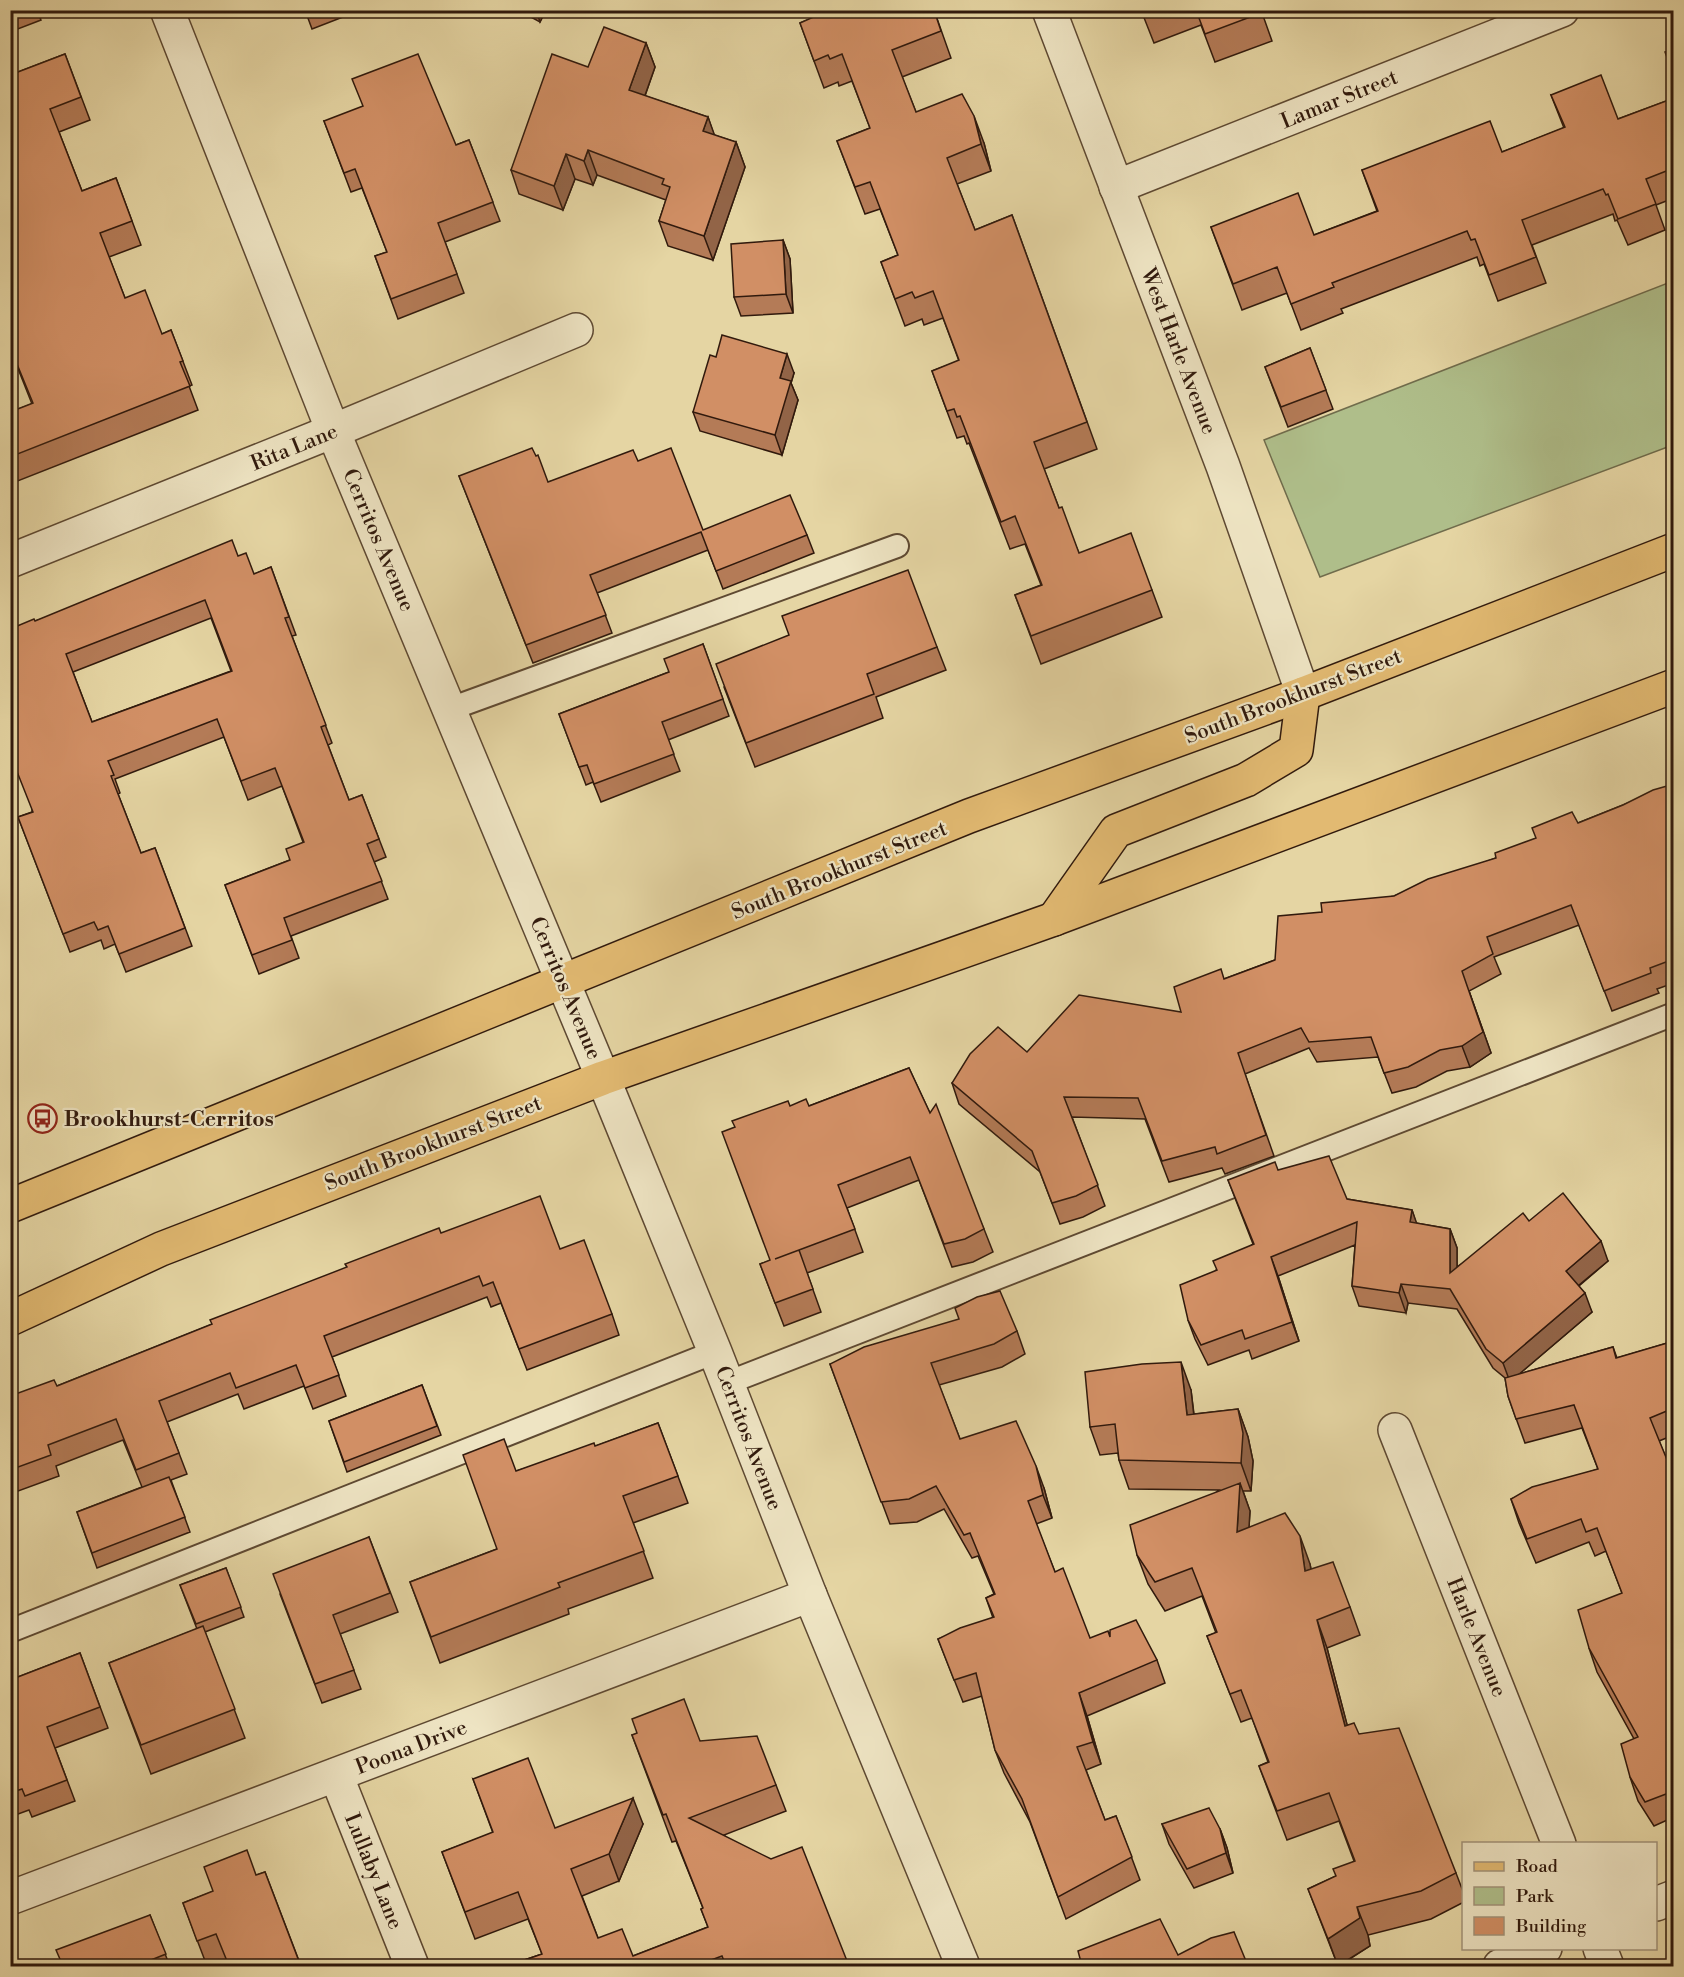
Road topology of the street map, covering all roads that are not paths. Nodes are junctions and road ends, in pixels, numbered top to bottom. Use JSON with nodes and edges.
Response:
{"nodes":[{"id":1,"x":167,"y":10,"type":"edge"},
{"id":2,"x":1049,"y":10,"type":"edge"},
{"id":3,"x":1562,"y":10,"type":"edge"},
{"id":4,"x":1116,"y":188,"type":"junction"},
{"id":5,"x":576,"y":330,"type":"dead end"},
{"id":6,"x":333,"y":431,"type":"junction"},
{"id":7,"x":897,"y":546,"type":"dead end"},
{"id":8,"x":1674,"y":550,"type":"edge"},
{"id":9,"x":10,"y":561,"type":"edge"},
{"id":10,"x":1674,"y":686,"type":"edge"},
{"id":11,"x":1303,"y":694,"type":"junction"},
{"id":12,"x":450,"y":710,"type":"junction"},
{"id":13,"x":1054,"y":919,"type":"junction"},
{"id":14,"x":563,"y":983,"type":"junction"},
{"id":15,"x":1674,"y":1014,"type":"edge"},
{"id":16,"x":603,"y":1077,"type":"junction"},
{"id":17,"x":10,"y":1206,"type":"edge"},
{"id":18,"x":10,"y":1319,"type":"edge"},
{"id":19,"x":716,"y":1352,"type":"junction"},
{"id":20,"x":727,"y":1383,"type":"junction"},
{"id":21,"x":1395,"y":1430,"type":"dead end"},
{"id":22,"x":810,"y":1595,"type":"junction"},
{"id":23,"x":10,"y":1631,"type":"edge"},
{"id":24,"x":336,"y":1775,"type":"junction"},
{"id":25,"x":1558,"y":1842,"type":"edge"},
{"id":26,"x":1674,"y":1897,"type":"edge"},
{"id":27,"x":10,"y":1898,"type":"edge"},
{"id":28,"x":1657,"y":1904,"type":"edge"},
{"id":29,"x":1540,"y":1950,"type":"edge"},
{"id":30,"x":1601,"y":1950,"type":"edge"},
{"id":31,"x":412,"y":1966,"type":"edge"},
{"id":32,"x":963,"y":1966,"type":"edge"},
{"id":33,"x":1500,"y":1966,"type":"edge"},
{"id":34,"x":1607,"y":1966,"type":"edge"}],
"edges":[{"from":1,"to":6,"type":"street","name":"Cerritos Avenue"},
{"from":2,"to":4,"type":"street","name":"West Harle Avenue"},
{"from":3,"to":4,"type":"street","name":"Lamar Street"},
{"from":4,"to":11,"type":"street","name":"West Harle Avenue"},
{"from":5,"to":6,"type":"street","name":"Rita Lane"},
{"from":6,"to":9,"type":"street","name":"Rita Lane"},
{"from":6,"to":12,"type":"street","name":"Cerritos Avenue"},
{"from":7,"to":12,"type":"lane"},
{"from":8,"to":11,"type":"main road","name":"South Brookhurst Street"},
{"from":10,"to":13,"type":"main road","name":"South Brookhurst Street"},
{"from":11,"to":13,"type":"main road"},
{"from":11,"to":14,"type":"main road","name":"South Brookhurst Street"},
{"from":12,"to":14,"type":"street","name":"Cerritos Avenue"},
{"from":13,"to":16,"type":"main road","name":"South Brookhurst Street"},
{"from":14,"to":16,"type":"street","name":"Cerritos Avenue"},
{"from":14,"to":17,"type":"main road","name":"South Brookhurst Street"},
{"from":15,"to":20,"type":"lane"},
{"from":16,"to":18,"type":"main road","name":"South Brookhurst Street"},
{"from":16,"to":19,"type":"street","name":"Cerritos Avenue"},
{"from":19,"to":20,"type":"street","name":"Cerritos Avenue"},
{"from":19,"to":23,"type":"lane"},
{"from":20,"to":22,"type":"street","name":"Cerritos Avenue"},
{"from":21,"to":25,"type":"street","name":"Harle Avenue"},
{"from":22,"to":24,"type":"street","name":"Poona Drive"},
{"from":22,"to":32,"type":"street","name":"Cerritos Avenue"},
{"from":24,"to":27,"type":"street","name":"Poona Drive"},
{"from":24,"to":31,"type":"street","name":"Lullaby Lane"},
{"from":26,"to":28,"type":"street"},
{"from":29,"to":33,"type":"street"},
{"from":30,"to":34,"type":"street"}]}
